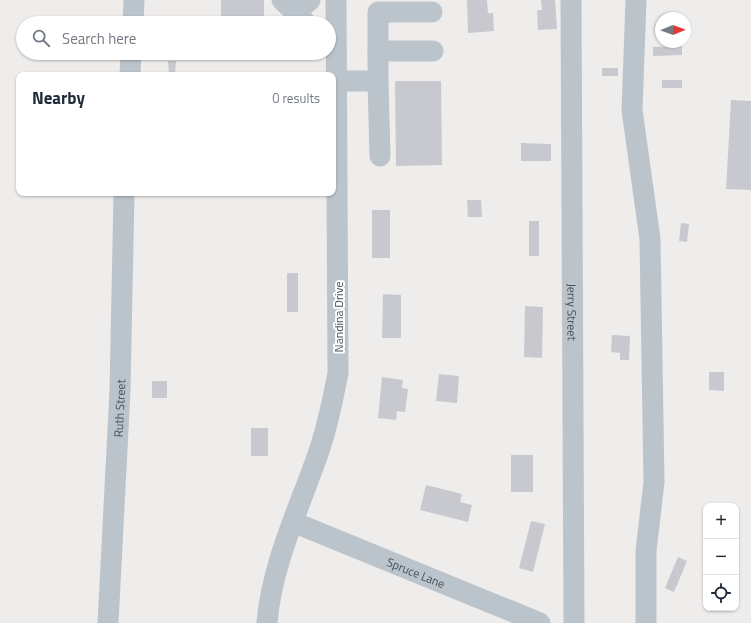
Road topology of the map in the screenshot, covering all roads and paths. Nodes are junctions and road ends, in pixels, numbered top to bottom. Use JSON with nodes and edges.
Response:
{"nodes":[{"id":1,"x":134,"y":0,"type":"edge"},
{"id":2,"x":336,"y":0,"type":"edge"},
{"id":3,"x":572,"y":0,"type":"edge"},
{"id":4,"x":636,"y":0,"type":"edge"},
{"id":5,"x":432,"y":12,"type":"dead end"},
{"id":6,"x":133,"y":16,"type":"edge"},
{"id":7,"x":334,"y":16,"type":"edge"},
{"id":8,"x":378,"y":51,"type":"junction"},
{"id":9,"x":433,"y":51,"type":"dead end"},
{"id":10,"x":131,"y":60,"type":"edge"},
{"id":11,"x":336,"y":60,"type":"edge"},
{"id":12,"x":130,"y":72,"type":"edge"},
{"id":13,"x":337,"y":80,"type":"junction"},
{"id":14,"x":378,"y":81,"type":"junction"},
{"id":15,"x":380,"y":156,"type":"dead end"},
{"id":16,"x":124,"y":196,"type":"edge"},
{"id":17,"x":293,"y":522,"type":"junction"},
{"id":18,"x":108,"y":623,"type":"edge"},
{"id":19,"x":267,"y":623,"type":"edge"},
{"id":20,"x":540,"y":623,"type":"edge"},
{"id":21,"x":574,"y":623,"type":"edge"},
{"id":22,"x":646,"y":623,"type":"edge"}],
"edges":[{"from":1,"to":6,"type":"street"},
{"from":2,"to":7,"type":"street","name":"Nandina Drive"},
{"from":3,"to":21,"type":"street","name":"Jerry Street"},
{"from":4,"to":22,"type":"street"},
{"from":5,"to":8,"type":"street"},
{"from":8,"to":9,"type":"street"},
{"from":8,"to":14,"type":"street"},
{"from":10,"to":12,"type":"street"},
{"from":11,"to":13,"type":"street","name":"Nandina Drive"},
{"from":13,"to":14,"type":"street"},
{"from":13,"to":17,"type":"street","name":"Nandina Drive"},
{"from":14,"to":15,"type":"street"},
{"from":16,"to":18,"type":"street","name":"Ruth Street"},
{"from":17,"to":19,"type":"street","name":"Nandina Drive"},
{"from":17,"to":20,"type":"street","name":"Spruce Lane"}]}
